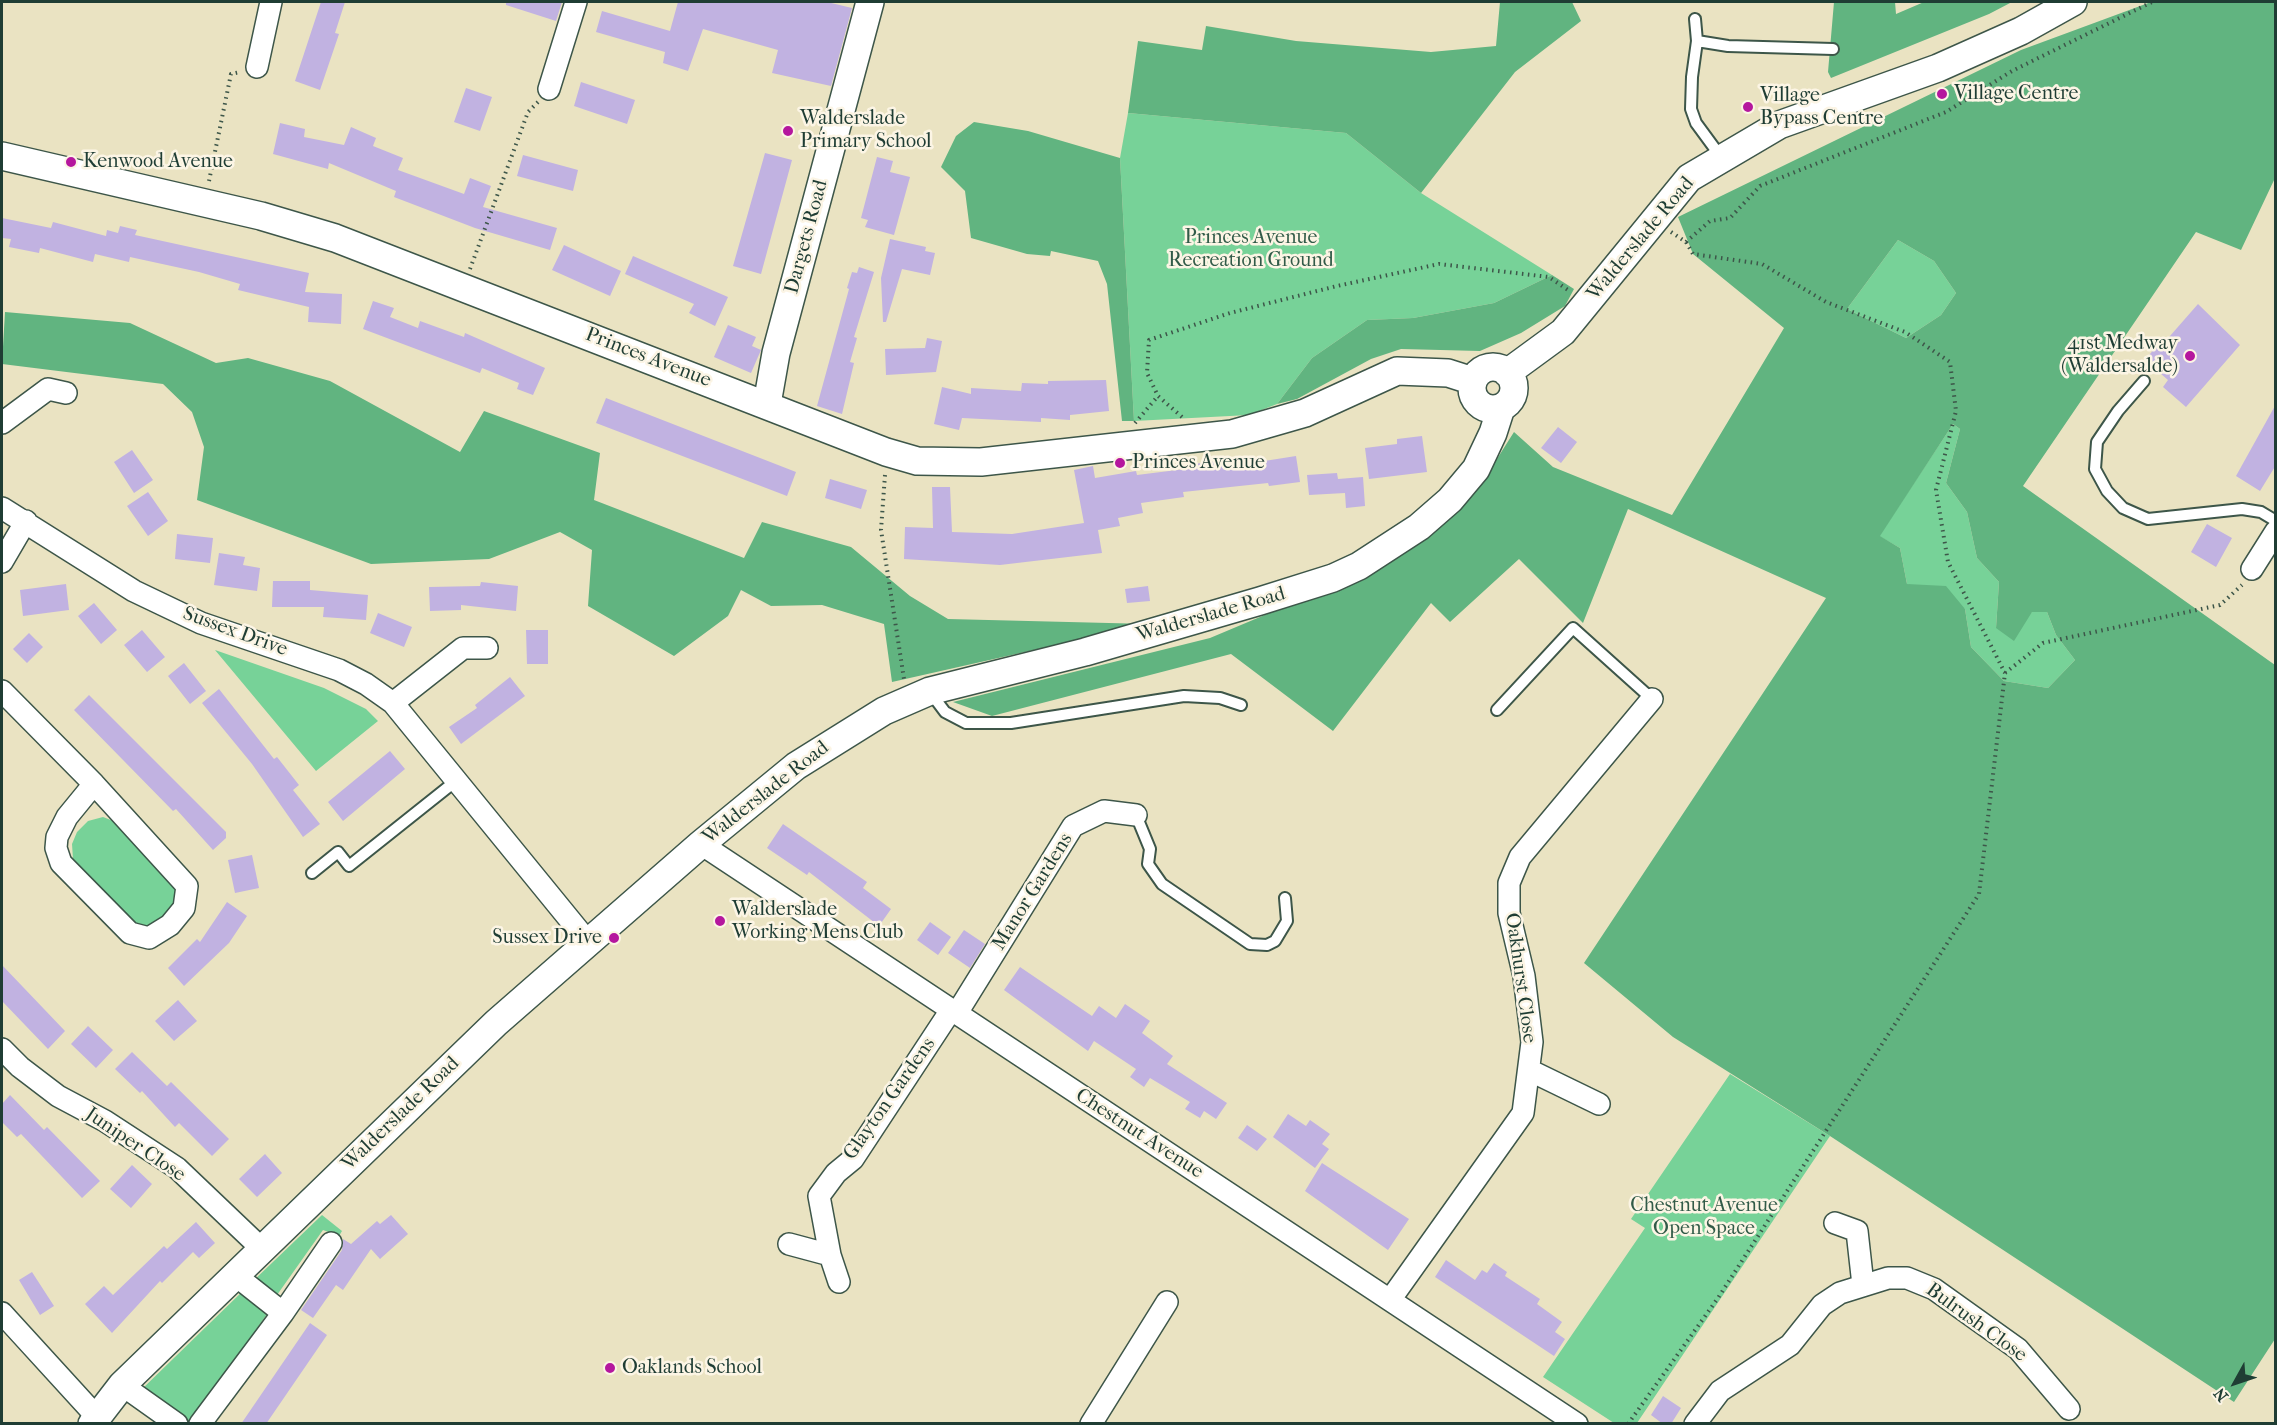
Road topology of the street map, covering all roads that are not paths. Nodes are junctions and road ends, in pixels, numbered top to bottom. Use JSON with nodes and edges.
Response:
{"nodes":[{"id":1,"x":271,"y":2,"type":"edge"},
{"id":2,"x":576,"y":2,"type":"edge"},
{"id":3,"x":870,"y":2,"type":"edge"},
{"id":4,"x":2073,"y":2,"type":"edge"},
{"id":5,"x":1695,"y":20,"type":"dead end"},
{"id":6,"x":1697,"y":41,"type":"junction"},
{"id":7,"x":1833,"y":49,"type":"dead end"},
{"id":8,"x":257,"y":67,"type":"road end"},
{"id":9,"x":549,"y":88,"type":"road end"},
{"id":10,"x":2,"y":156,"type":"edge"},
{"id":11,"x":1721,"y":157,"type":"junction"},
{"id":12,"x":1507,"y":373,"type":"junction"},
{"id":13,"x":1473,"y":381,"type":"junction"},
{"id":14,"x":2144,"y":381,"type":"dead end"},
{"id":15,"x":66,"y":393,"type":"dead end"},
{"id":16,"x":767,"y":404,"type":"junction"},
{"id":17,"x":1501,"y":408,"type":"junction"},
{"id":18,"x":2,"y":423,"type":"edge"},
{"id":19,"x":2,"y":508,"type":"edge"},
{"id":20,"x":26,"y":521,"type":"junction"},
{"id":21,"x":2276,"y":521,"type":"edge"},
{"id":22,"x":2276,"y":531,"type":"edge"},
{"id":23,"x":2,"y":562,"type":"edge"},
{"id":24,"x":2252,"y":569,"type":"road end"},
{"id":25,"x":488,"y":648,"type":"dead end"},
{"id":26,"x":2,"y":691,"type":"edge"},
{"id":27,"x":919,"y":696,"type":"junction"},
{"id":28,"x":1652,"y":699,"type":"joint"},
{"id":29,"x":393,"y":703,"type":"junction"},
{"id":30,"x":1241,"y":705,"type":"dead end"},
{"id":31,"x":1497,"y":710,"type":"dead end"},
{"id":32,"x":457,"y":780,"type":"junction"},
{"id":33,"x":94,"y":784,"type":"junction"},
{"id":34,"x":1136,"y":815,"type":"joint"},
{"id":35,"x":701,"y":844,"type":"junction"},
{"id":36,"x":312,"y":873,"type":"dead end"},
{"id":37,"x":1285,"y":898,"type":"dead end"},
{"id":38,"x":588,"y":942,"type":"junction"},
{"id":39,"x":954,"y":1012,"type":"junction"},
{"id":40,"x":2,"y":1049,"type":"edge"},
{"id":41,"x":1529,"y":1070,"type":"junction"},
{"id":42,"x":1599,"y":1104,"type":"dead end"},
{"id":43,"x":1835,"y":1223,"type":"dead end"},
{"id":44,"x":331,"y":1243,"type":"dead end"},
{"id":45,"x":789,"y":1244,"type":"dead end"},
{"id":46,"x":262,"y":1249,"type":"junction"},
{"id":47,"x":830,"y":1255,"type":"junction"},
{"id":48,"x":235,"y":1275,"type":"junction"},
{"id":49,"x":839,"y":1282,"type":"dead end"},
{"id":50,"x":1863,"y":1285,"type":"junction"},
{"id":51,"x":1390,"y":1300,"type":"junction"},
{"id":52,"x":1167,"y":1302,"type":"dead end"},
{"id":53,"x":283,"y":1312,"type":"junction"},
{"id":54,"x":2,"y":1313,"type":"edge"},
{"id":55,"x":122,"y":1385,"type":"junction"},
{"id":56,"x":2069,"y":1409,"type":"dead end"},
{"id":57,"x":94,"y":1420,"type":"edge"},
{"id":58,"x":177,"y":1424,"type":"edge"},
{"id":59,"x":200,"y":1424,"type":"edge"},
{"id":60,"x":1091,"y":1424,"type":"edge"},
{"id":61,"x":1577,"y":1424,"type":"edge"},
{"id":62,"x":1695,"y":1424,"type":"edge"}],
"edges":[{"from":1,"to":8,"type":"street"},
{"from":2,"to":9,"type":"street"},
{"from":3,"to":16,"type":"street","name":"Dargets Road"},
{"from":4,"to":11,"type":"street","name":"Walderslade Road"},
{"from":5,"to":6,"type":"lane"},
{"from":6,"to":7,"type":"lane"},
{"from":6,"to":11,"type":"lane"},
{"from":10,"to":16,"type":"street","name":"Princes Avenue"},
{"from":11,"to":12,"type":"street","name":"Walderslade Road"},
{"from":12,"to":13,"type":"street"},
{"from":12,"to":17,"type":"street"},
{"from":13,"to":16,"type":"street","name":"Princes Avenue"},
{"from":13,"to":17,"type":"street"},
{"from":14,"to":21,"type":"lane"},
{"from":15,"to":18,"type":"street"},
{"from":17,"to":27,"type":"street","name":"Walderslade Road"},
{"from":19,"to":20,"type":"street","name":"Sussex Drive"},
{"from":20,"to":23,"type":"street"},
{"from":20,"to":29,"type":"street","name":"Sussex Drive"},
{"from":22,"to":24,"type":"street"},
{"from":25,"to":29,"type":"street"},
{"from":26,"to":33,"type":"street"},
{"from":27,"to":30,"type":"lane"},
{"from":27,"to":35,"type":"street","name":"Walderslade Road"},
{"from":28,"to":31,"type":"lane"},
{"from":28,"to":41,"type":"street","name":"Oakhurst Close"},
{"from":29,"to":32,"type":"street","name":"Sussex Drive"},
{"from":32,"to":36,"type":"lane"},
{"from":32,"to":38,"type":"street","name":"Sussex Drive"},
{"from":33,"to":33,"type":"street"},
{"from":34,"to":37,"type":"lane"},
{"from":34,"to":39,"type":"street","name":"Manor Gardens"},
{"from":35,"to":38,"type":"street","name":"Walderslade Road"},
{"from":35,"to":39,"type":"street","name":"Chestnut Avenue"},
{"from":38,"to":46,"type":"street","name":"Walderslade Road"},
{"from":39,"to":47,"type":"street","name":"Glayton Gardens"},
{"from":39,"to":51,"type":"street","name":"Chestnut Avenue"},
{"from":40,"to":46,"type":"street","name":"Juniper Close"},
{"from":41,"to":42,"type":"street"},
{"from":41,"to":51,"type":"street","name":"Oakhurst Close"},
{"from":43,"to":50,"type":"street"},
{"from":44,"to":53,"type":"street"},
{"from":45,"to":47,"type":"street"},
{"from":46,"to":48,"type":"street","name":"Walderslade Road"},
{"from":47,"to":49,"type":"street","name":"Glayton Gardens"},
{"from":48,"to":53,"type":"street"},
{"from":48,"to":55,"type":"street","name":"Walderslade Road"},
{"from":50,"to":56,"type":"street","name":"Bulrush Close"},
{"from":50,"to":62,"type":"street","name":"Bulrush Close"},
{"from":51,"to":61,"type":"street","name":"Chestnut Avenue"},
{"from":52,"to":60,"type":"street"},
{"from":53,"to":59,"type":"street"},
{"from":54,"to":57,"type":"street"},
{"from":55,"to":57,"type":"street","name":"Walderslade Road"},
{"from":55,"to":58,"type":"street"}]}
